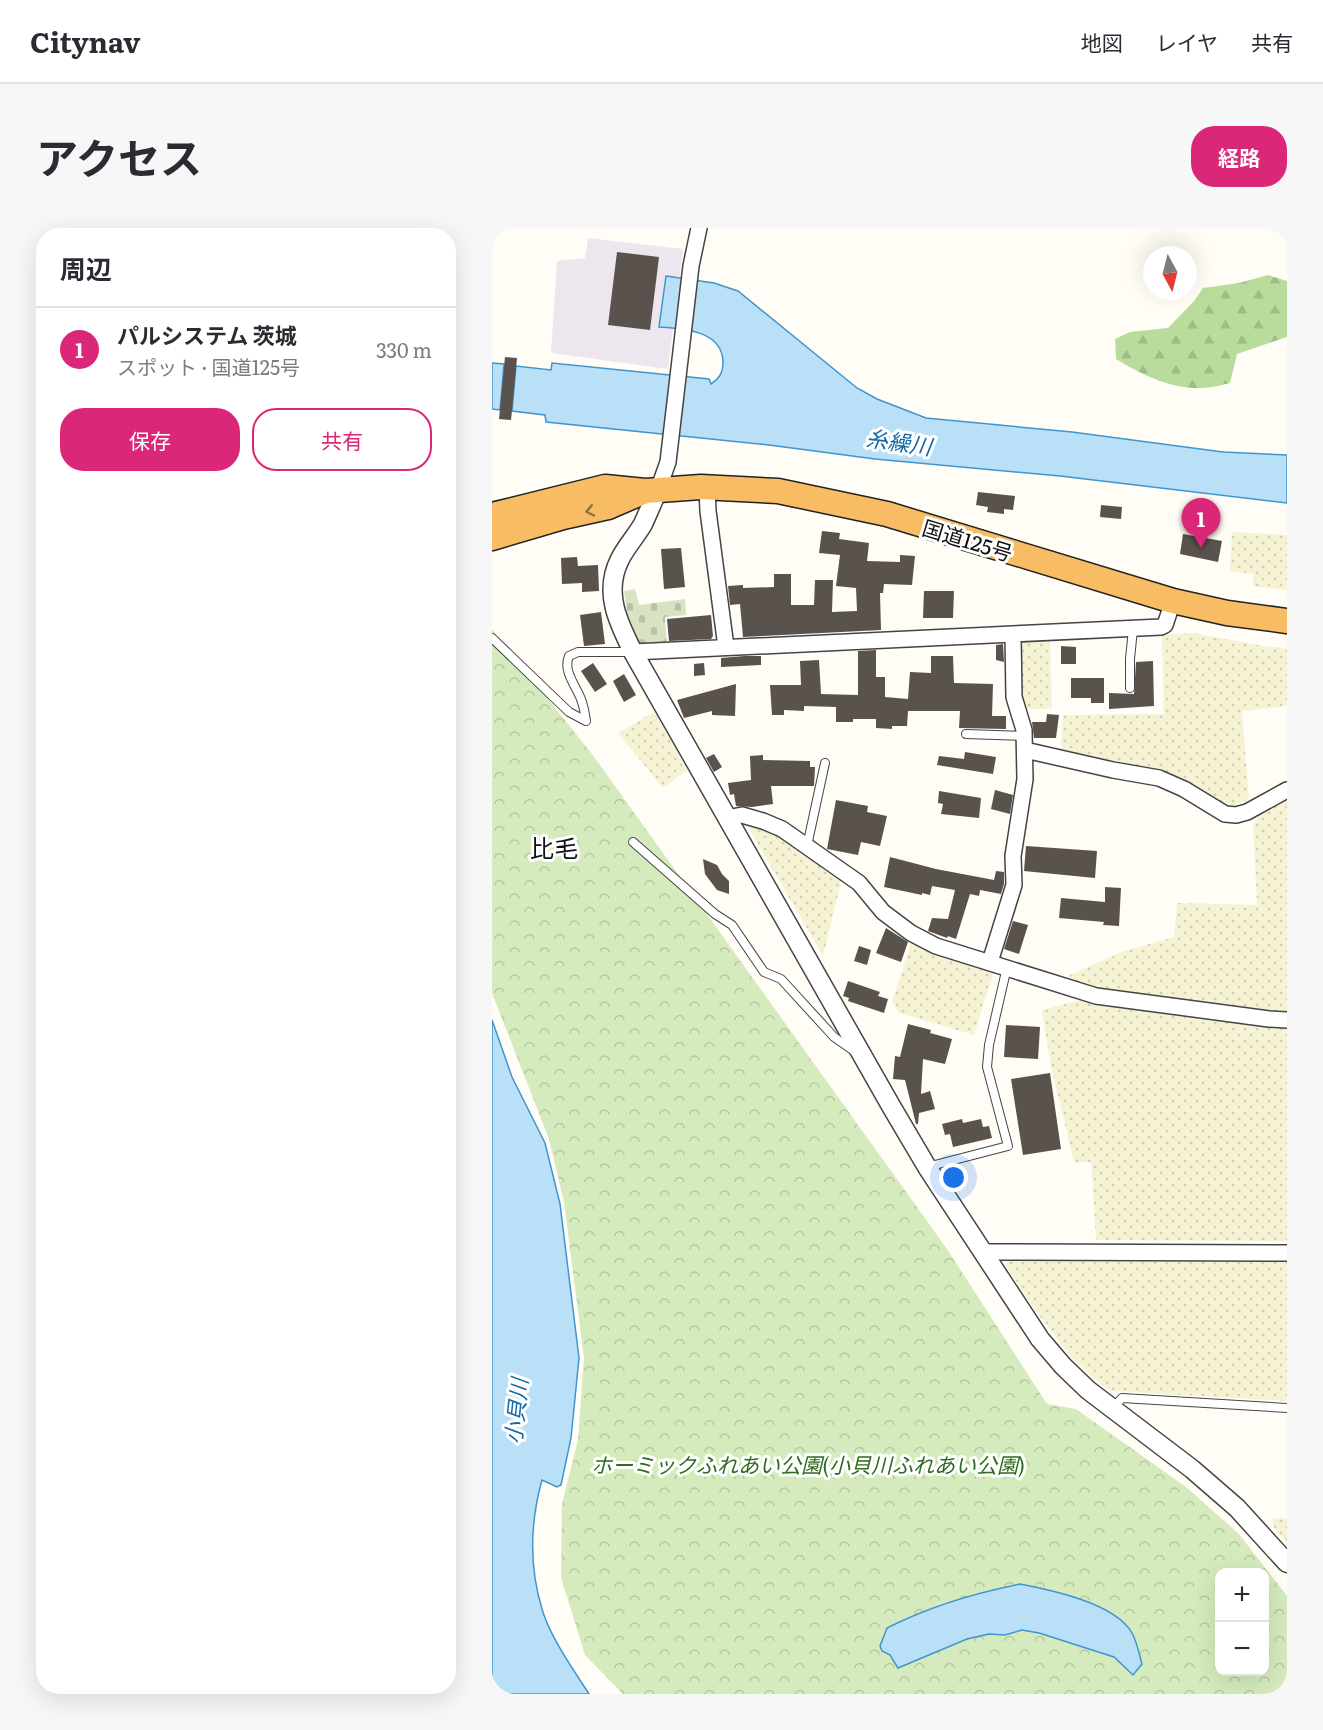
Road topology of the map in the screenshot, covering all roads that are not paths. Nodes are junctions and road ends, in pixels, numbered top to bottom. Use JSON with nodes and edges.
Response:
{"nodes":[{"id":1,"x":699,"y":228,"type":"edge"},
{"id":2,"x":707,"y":488,"type":"junction"},
{"id":3,"x":652,"y":491,"type":"junction"},
{"id":4,"x":492,"y":515,"type":"edge"},
{"id":5,"x":492,"y":538,"type":"edge"},
{"id":6,"x":1173,"y":601,"type":"junction"},
{"id":7,"x":1287,"y":621,"type":"edge"},
{"id":8,"x":1133,"y":629,"type":"junction"},
{"id":9,"x":1013,"y":636,"type":"junction"},
{"id":10,"x":492,"y":638,"type":"edge"},
{"id":11,"x":726,"y":646,"type":"junction"},
{"id":12,"x":633,"y":652,"type":"junction"},
{"id":13,"x":1130,"y":688,"type":"dead end"},
{"id":14,"x":966,"y":734,"type":"dead end"},
{"id":15,"x":1025,"y":743,"type":"junction"},
{"id":16,"x":825,"y":763,"type":"dead end"},
{"id":17,"x":1287,"y":790,"type":"edge"},
{"id":18,"x":727,"y":818,"type":"junction"},
{"id":19,"x":633,"y":842,"type":"dead end"},
{"id":20,"x":807,"y":846,"type":"junction"},
{"id":21,"x":990,"y":962,"type":"junction"},
{"id":22,"x":1007,"y":967,"type":"junction"},
{"id":23,"x":1287,"y":1020,"type":"edge"},
{"id":24,"x":863,"y":1056,"type":"junction"},
{"id":25,"x":927,"y":1167,"type":"junction"},
{"id":26,"x":983,"y":1252,"type":"junction"},
{"id":27,"x":1287,"y":1253,"type":"edge"},
{"id":28,"x":1287,"y":1408,"type":"edge"},
{"id":29,"x":1113,"y":1410,"type":"junction"},
{"id":30,"x":1287,"y":1563,"type":"edge"}],
"edges":[{"from":1,"to":3,"type":"street"},
{"from":2,"to":3,"type":"highway","name":"国道125号"},
{"from":2,"to":6,"type":"highway","name":"国道125号"},
{"from":2,"to":11,"type":"street"},
{"from":3,"to":4,"type":"highway","name":"国道125号"},
{"from":3,"to":5,"type":"highway","name":"国道125号","one_way":true},
{"from":3,"to":12,"type":"street"},
{"from":6,"to":7,"type":"highway","name":"国道125号"},
{"from":6,"to":8,"type":"street"},
{"from":8,"to":9,"type":"street"},
{"from":8,"to":13,"type":"lane"},
{"from":9,"to":11,"type":"street"},
{"from":9,"to":15,"type":"street"},
{"from":10,"to":12,"type":"lane"},
{"from":11,"to":12,"type":"street"},
{"from":12,"to":18,"type":"street"},
{"from":14,"to":15,"type":"lane"},
{"from":15,"to":17,"type":"street"},
{"from":15,"to":21,"type":"street"},
{"from":16,"to":20,"type":"lane"},
{"from":18,"to":20,"type":"street"},
{"from":18,"to":24,"type":"street"},
{"from":19,"to":24,"type":"lane"},
{"from":20,"to":21,"type":"street"},
{"from":21,"to":22,"type":"street"},
{"from":22,"to":23,"type":"street"},
{"from":22,"to":25,"type":"lane"},
{"from":24,"to":25,"type":"street"},
{"from":25,"to":26,"type":"street"},
{"from":26,"to":27,"type":"street"},
{"from":26,"to":29,"type":"street"},
{"from":28,"to":29,"type":"lane"},
{"from":29,"to":30,"type":"street"}]}
